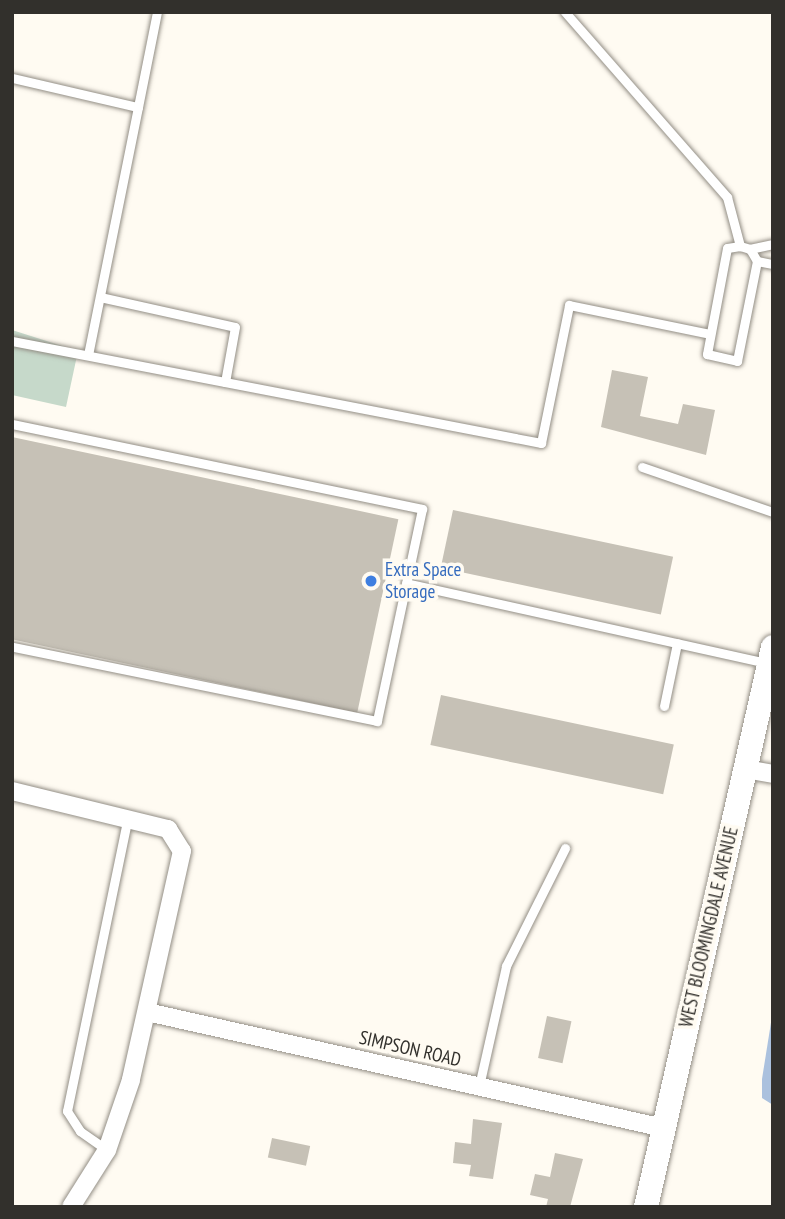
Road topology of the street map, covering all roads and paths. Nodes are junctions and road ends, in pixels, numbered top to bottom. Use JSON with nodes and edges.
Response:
{"nodes":[{"id":1,"x":158,"y":12,"type":"edge"},
{"id":2,"x":565,"y":12,"type":"edge"},
{"id":3,"x":12,"y":78,"type":"edge"},
{"id":4,"x":138,"y":107,"type":"junction"},
{"id":5,"x":773,"y":244,"type":"edge"},
{"id":6,"x":745,"y":248,"type":"junction"},
{"id":7,"x":757,"y":261,"type":"junction"},
{"id":8,"x":773,"y":264,"type":"edge"},
{"id":9,"x":100,"y":297,"type":"junction"},
{"id":10,"x":710,"y":334,"type":"junction"},
{"id":11,"x":12,"y":341,"type":"edge"},
{"id":12,"x":88,"y":355,"type":"junction"},
{"id":13,"x":225,"y":382,"type":"junction"},
{"id":14,"x":12,"y":424,"type":"edge"},
{"id":15,"x":642,"y":467,"type":"dead end"},
{"id":16,"x":773,"y":512,"type":"edge"},
{"id":17,"x":406,"y":583,"type":"junction"},
{"id":18,"x":677,"y":643,"type":"junction"},
{"id":19,"x":12,"y":647,"type":"edge"},
{"id":20,"x":771,"y":655,"type":"edge"},
{"id":21,"x":664,"y":705,"type":"dead end"},
{"id":22,"x":745,"y":769,"type":"junction"},
{"id":23,"x":773,"y":774,"type":"edge"},
{"id":24,"x":12,"y":791,"type":"edge"},
{"id":25,"x":128,"y":816,"type":"junction"},
{"id":26,"x":565,"y":848,"type":"dead end"},
{"id":27,"x":147,"y":1012,"type":"junction"},
{"id":28,"x":479,"y":1086,"type":"junction"},
{"id":29,"x":664,"y":1128,"type":"junction"},
{"id":30,"x":107,"y":1150,"type":"junction"},
{"id":31,"x":71,"y":1207,"type":"edge"},
{"id":32,"x":646,"y":1207,"type":"edge"}],
"edges":[{"from":1,"to":4,"type":"lane"},
{"from":2,"to":6,"type":"lane"},
{"from":3,"to":4,"type":"lane"},
{"from":4,"to":9,"type":"lane"},
{"from":5,"to":6,"type":"lane"},
{"from":6,"to":7,"type":"lane"},
{"from":6,"to":10,"type":"lane"},
{"from":7,"to":8,"type":"lane"},
{"from":7,"to":10,"type":"lane"},
{"from":9,"to":12,"type":"lane"},
{"from":9,"to":13,"type":"lane"},
{"from":10,"to":13,"type":"lane"},
{"from":11,"to":12,"type":"lane"},
{"from":12,"to":13,"type":"lane"},
{"from":14,"to":17,"type":"lane"},
{"from":15,"to":16,"type":"lane"},
{"from":17,"to":18,"type":"lane"},
{"from":17,"to":19,"type":"lane"},
{"from":18,"to":20,"type":"lane"},
{"from":18,"to":21,"type":"lane"},
{"from":20,"to":22,"type":"main road","name":"WEST BLOOMINGDALE AVENUE"},
{"from":22,"to":23,"type":"street"},
{"from":22,"to":29,"type":"main road","name":"WEST BLOOMINGDALE AVENUE"},
{"from":24,"to":25,"type":"street"},
{"from":25,"to":27,"type":"street"},
{"from":25,"to":30,"type":"lane"},
{"from":26,"to":28,"type":"lane"},
{"from":27,"to":28,"type":"street","name":"SIMPSON ROAD"},
{"from":27,"to":30,"type":"street"},
{"from":28,"to":29,"type":"street","name":"SIMPSON ROAD"},
{"from":29,"to":32,"type":"main road","name":"WEST BLOOMINGDALE AVENUE"},
{"from":30,"to":31,"type":"street"}]}
